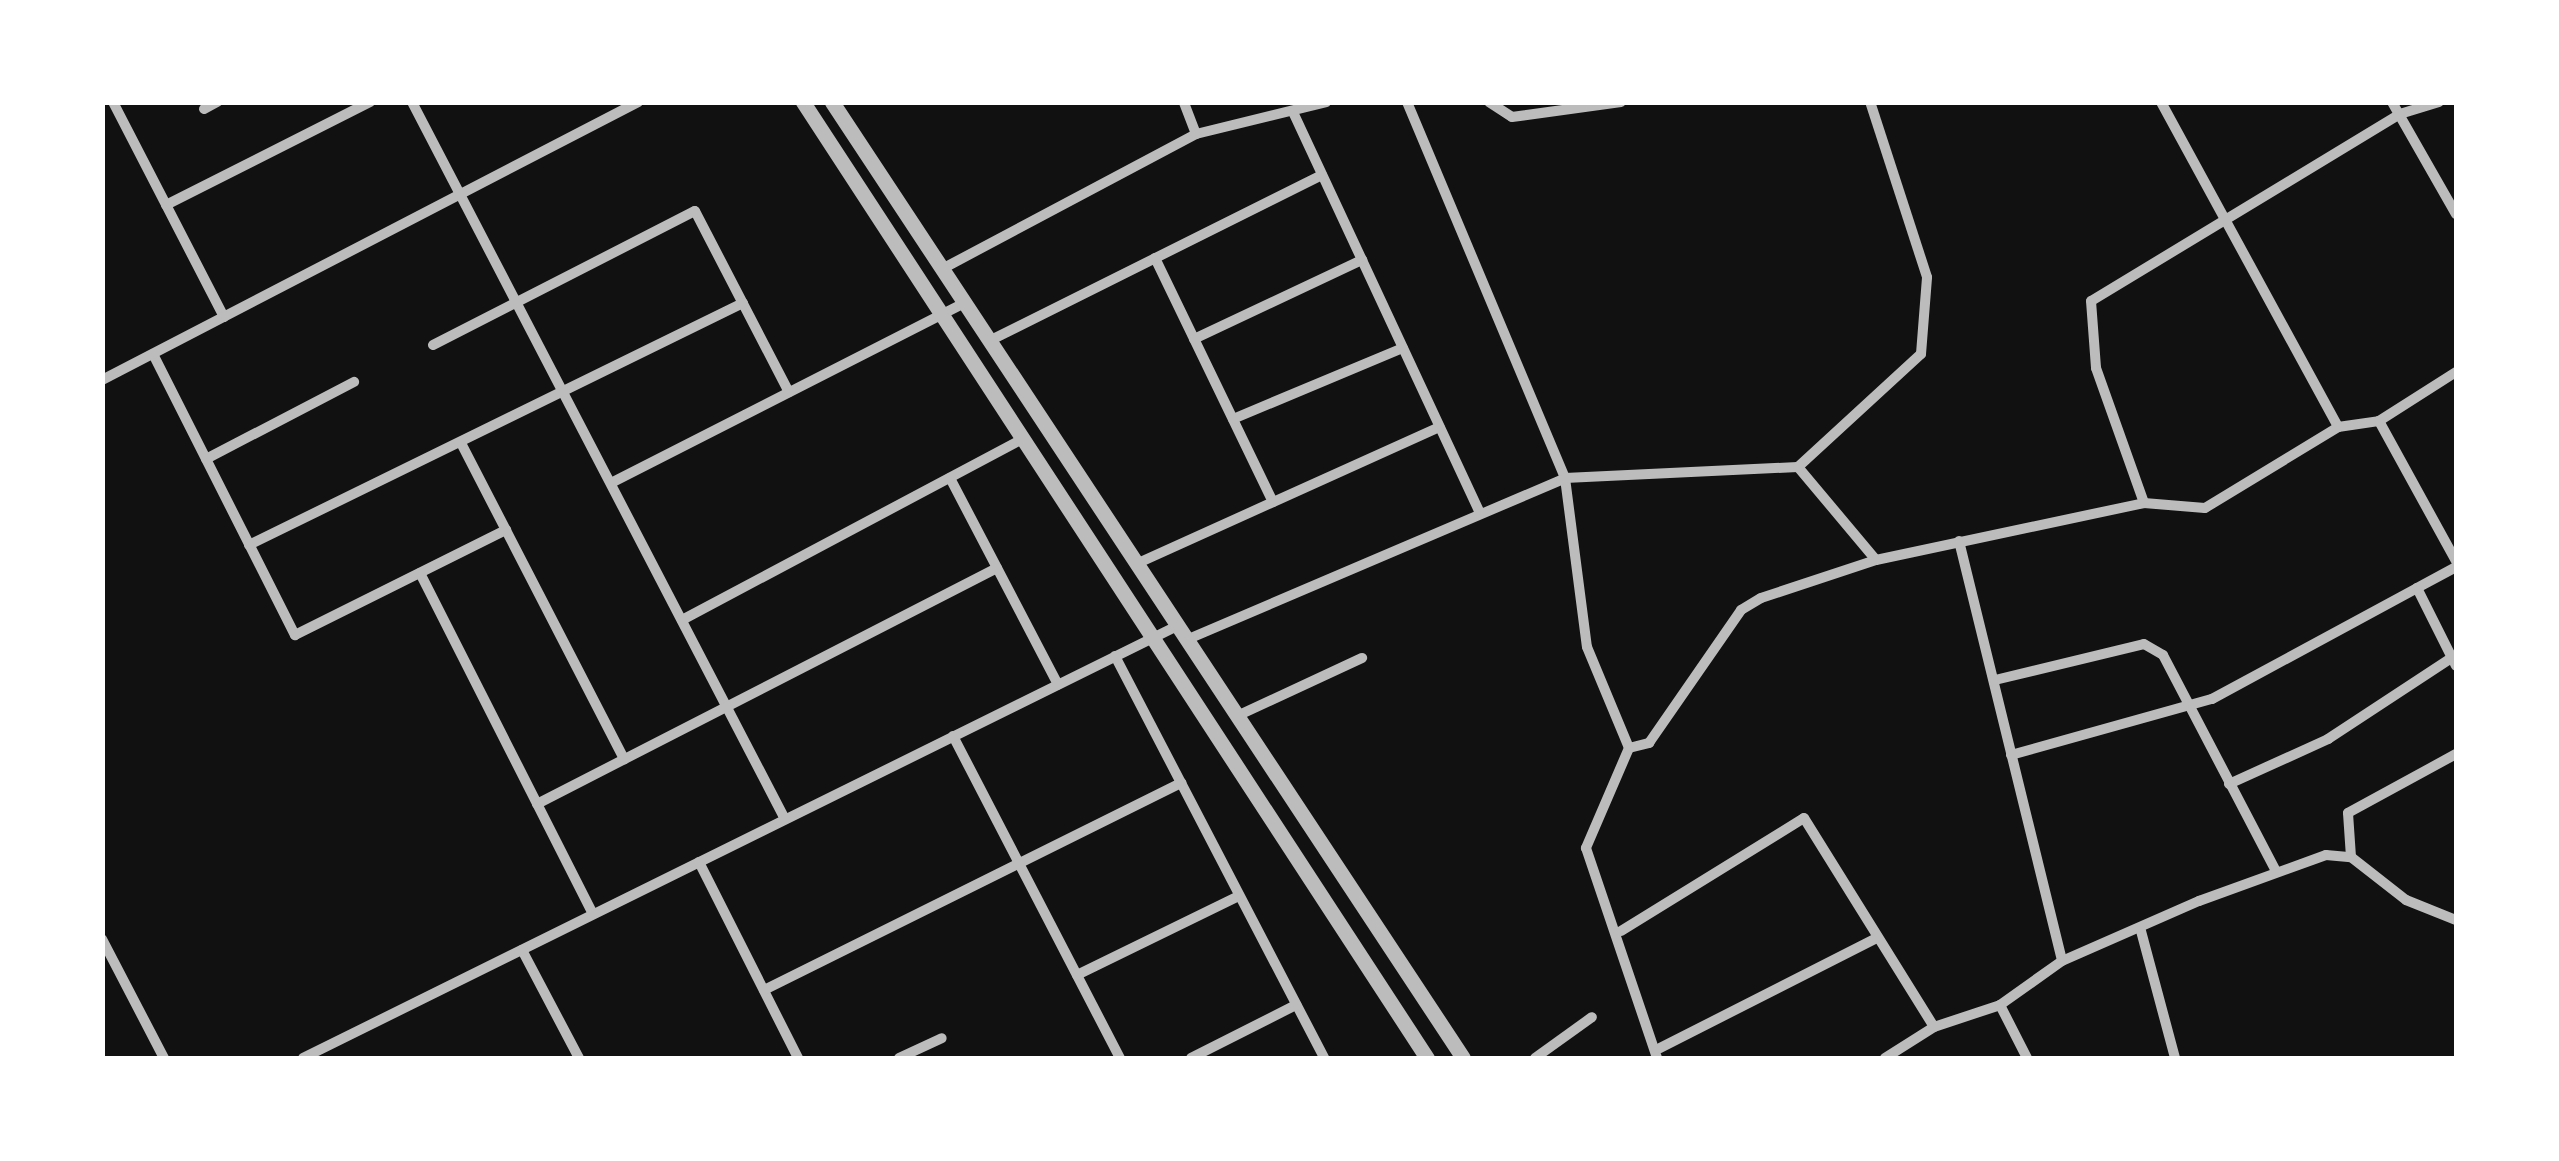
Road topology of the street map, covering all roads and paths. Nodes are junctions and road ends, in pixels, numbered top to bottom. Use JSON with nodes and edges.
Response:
{"nodes":[{"id":1,"x":113,"y":102,"type":"edge"},
{"id":2,"x":217,"y":102,"type":"edge"},
{"id":3,"x":370,"y":102,"type":"edge"},
{"id":4,"x":412,"y":102,"type":"edge"},
{"id":5,"x":638,"y":102,"type":"edge"},
{"id":6,"x":803,"y":102,"type":"edge"},
{"id":7,"x":832,"y":102,"type":"edge"},
{"id":8,"x":1184,"y":102,"type":"edge"},
{"id":9,"x":1326,"y":102,"type":"edge"},
{"id":10,"x":1407,"y":102,"type":"edge"},
{"id":11,"x":1489,"y":102,"type":"edge"},
{"id":12,"x":1621,"y":102,"type":"edge"},
{"id":13,"x":1870,"y":102,"type":"edge"},
{"id":14,"x":2161,"y":102,"type":"edge"},
{"id":15,"x":2392,"y":102,"type":"edge"},
{"id":16,"x":2439,"y":102,"type":"edge"},
{"id":17,"x":204,"y":109,"type":"dead end"},
{"id":18,"x":1292,"y":112,"type":"junction"},
{"id":19,"x":2400,"y":114,"type":"junction"},
{"id":20,"x":1196,"y":134,"type":"junction"},
{"id":21,"x":1322,"y":175,"type":"junction"},
{"id":22,"x":461,"y":194,"type":"junction"},
{"id":23,"x":166,"y":206,"type":"junction"},
{"id":24,"x":2456,"y":214,"type":"edge"},
{"id":25,"x":2224,"y":218,"type":"junction"},
{"id":26,"x":1155,"y":258,"type":"junction"},
{"id":27,"x":1362,"y":260,"type":"junction"},
{"id":28,"x":942,"y":270,"type":"junction"},
{"id":29,"x":517,"y":302,"type":"junction"},
{"id":30,"x":743,"y":303,"type":"junction"},
{"id":31,"x":964,"y":303,"type":"junction"},
{"id":32,"x":943,"y":314,"type":"junction"},
{"id":33,"x":224,"y":317,"type":"junction"},
{"id":34,"x":1194,"y":339,"type":"junction"},
{"id":35,"x":989,"y":341,"type":"junction"},
{"id":36,"x":433,"y":345,"type":"dead end"},
{"id":37,"x":1403,"y":348,"type":"junction"},
{"id":38,"x":153,"y":354,"type":"junction"},
{"id":39,"x":2456,"y":372,"type":"edge"},
{"id":40,"x":102,"y":380,"type":"edge"},
{"id":41,"x":354,"y":382,"type":"dead end"},
{"id":42,"x":789,"y":392,"type":"junction"},
{"id":43,"x":564,"y":393,"type":"junction"},
{"id":44,"x":1233,"y":419,"type":"junction"},
{"id":45,"x":2379,"y":421,"type":"junction"},
{"id":46,"x":1440,"y":427,"type":"junction"},
{"id":47,"x":2338,"y":427,"type":"junction"},
{"id":48,"x":1025,"y":438,"type":"junction"},
{"id":49,"x":461,"y":443,"type":"junction"},
{"id":50,"x":206,"y":459,"type":"junction"},
{"id":51,"x":1798,"y":467,"type":"junction"},
{"id":52,"x":950,"y":478,"type":"junction"},
{"id":53,"x":1564,"y":478,"type":"junction"},
{"id":54,"x":611,"y":483,"type":"junction"},
{"id":55,"x":1273,"y":502,"type":"junction"},
{"id":56,"x":2144,"y":502,"type":"junction"},
{"id":57,"x":1479,"y":511,"type":"junction"},
{"id":58,"x":506,"y":530,"type":"junction"},
{"id":59,"x":1959,"y":542,"type":"junction"},
{"id":60,"x":249,"y":545,"type":"junction"},
{"id":61,"x":1876,"y":560,"type":"junction"},
{"id":62,"x":1136,"y":564,"type":"junction"},
{"id":63,"x":2456,"y":564,"type":"edge"},
{"id":64,"x":997,"y":568,"type":"junction"},
{"id":65,"x":420,"y":573,"type":"junction"},
{"id":66,"x":2417,"y":588,"type":"junction"},
{"id":67,"x":682,"y":620,"type":"junction"},
{"id":68,"x":1177,"y":626,"type":"junction"},
{"id":69,"x":1154,"y":637,"type":"junction"},
{"id":70,"x":1186,"y":640,"type":"junction"},
{"id":71,"x":1116,"y":656,"type":"junction"},
{"id":72,"x":1362,"y":658,"type":"dead end"},
{"id":73,"x":2455,"y":660,"type":"edge"},
{"id":74,"x":1995,"y":680,"type":"junction"},
{"id":75,"x":1058,"y":684,"type":"junction"},
{"id":76,"x":2188,"y":703,"type":"junction"},
{"id":77,"x":727,"y":706,"type":"junction"},
{"id":78,"x":1237,"y":716,"type":"junction"},
{"id":79,"x":954,"y":736,"type":"junction"},
{"id":80,"x":1630,"y":748,"type":"junction"},
{"id":81,"x":2456,"y":754,"type":"edge"},
{"id":82,"x":2011,"y":755,"type":"junction"},
{"id":83,"x":624,"y":759,"type":"junction"},
{"id":84,"x":1181,"y":783,"type":"junction"},
{"id":85,"x":2229,"y":784,"type":"junction"},
{"id":86,"x":537,"y":804,"type":"junction"},
{"id":87,"x":785,"y":820,"type":"junction"},
{"id":88,"x":2351,"y":857,"type":"junction"},
{"id":89,"x":699,"y":862,"type":"junction"},
{"id":90,"x":1019,"y":863,"type":"junction"},
{"id":91,"x":2276,"y":871,"type":"junction"},
{"id":92,"x":1240,"y":896,"type":"junction"},
{"id":93,"x":594,"y":914,"type":"junction"},
{"id":94,"x":2456,"y":920,"type":"edge"},
{"id":95,"x":1620,"y":931,"type":"junction"},
{"id":96,"x":2141,"y":931,"type":"junction"},
{"id":97,"x":1877,"y":938,"type":"junction"},
{"id":98,"x":102,"y":939,"type":"edge"},
{"id":99,"x":522,"y":950,"type":"junction"},
{"id":100,"x":2062,"y":962,"type":"junction"},
{"id":101,"x":1077,"y":975,"type":"junction"},
{"id":102,"x":764,"y":990,"type":"junction"},
{"id":103,"x":1296,"y":1005,"type":"junction"},
{"id":104,"x":2000,"y":1005,"type":"junction"},
{"id":105,"x":1592,"y":1018,"type":"dead end"},
{"id":106,"x":1934,"y":1027,"type":"junction"},
{"id":107,"x":942,"y":1038,"type":"dead end"},
{"id":108,"x":1659,"y":1053,"type":"edge"},
{"id":109,"x":164,"y":1058,"type":"edge"},
{"id":110,"x":303,"y":1058,"type":"edge"},
{"id":111,"x":579,"y":1058,"type":"edge"},
{"id":112,"x":798,"y":1058,"type":"edge"},
{"id":113,"x":899,"y":1058,"type":"edge"},
{"id":114,"x":1120,"y":1058,"type":"edge"},
{"id":115,"x":1191,"y":1058,"type":"edge"},
{"id":116,"x":1324,"y":1058,"type":"edge"},
{"id":117,"x":1427,"y":1058,"type":"edge"},
{"id":118,"x":1463,"y":1058,"type":"edge"},
{"id":119,"x":1535,"y":1058,"type":"edge"},
{"id":120,"x":1886,"y":1058,"type":"edge"},
{"id":121,"x":2027,"y":1058,"type":"edge"},
{"id":122,"x":2175,"y":1058,"type":"edge"}],
"edges":[{"from":1,"to":23,"type":"street"},
{"from":2,"to":17,"type":"street"},
{"from":3,"to":23,"type":"street"},
{"from":4,"to":22,"type":"street"},
{"from":5,"to":22,"type":"street"},
{"from":6,"to":32,"type":"street"},
{"from":7,"to":28,"type":"street"},
{"from":8,"to":20,"type":"street"},
{"from":9,"to":18,"type":"street"},
{"from":10,"to":53,"type":"street"},
{"from":11,"to":12,"type":"street"},
{"from":13,"to":51,"type":"street"},
{"from":14,"to":25,"type":"street"},
{"from":15,"to":19,"type":"street"},
{"from":16,"to":19,"type":"street"},
{"from":18,"to":20,"type":"street"},
{"from":18,"to":21,"type":"street"},
{"from":19,"to":24,"type":"street"},
{"from":19,"to":25,"type":"street"},
{"from":20,"to":28,"type":"street"},
{"from":21,"to":26,"type":"street"},
{"from":21,"to":27,"type":"street"},
{"from":22,"to":29,"type":"street"},
{"from":22,"to":33,"type":"street"},
{"from":23,"to":33,"type":"street"},
{"from":25,"to":47,"type":"street"},
{"from":25,"to":56,"type":"street"},
{"from":26,"to":34,"type":"street"},
{"from":26,"to":35,"type":"street"},
{"from":27,"to":34,"type":"street"},
{"from":27,"to":37,"type":"street"},
{"from":28,"to":31,"type":"street"},
{"from":29,"to":30,"type":"street"},
{"from":29,"to":36,"type":"street"},
{"from":29,"to":43,"type":"street"},
{"from":30,"to":42,"type":"street"},
{"from":30,"to":43,"type":"street"},
{"from":31,"to":32,"type":"street"},
{"from":31,"to":35,"type":"street"},
{"from":32,"to":42,"type":"street"},
{"from":32,"to":48,"type":"street"},
{"from":33,"to":38,"type":"street"},
{"from":34,"to":44,"type":"street"},
{"from":35,"to":62,"type":"street"},
{"from":37,"to":44,"type":"street"},
{"from":37,"to":46,"type":"street"},
{"from":38,"to":40,"type":"street"},
{"from":38,"to":50,"type":"street"},
{"from":39,"to":45,"type":"street"},
{"from":41,"to":50,"type":"street"},
{"from":42,"to":54,"type":"street"},
{"from":43,"to":49,"type":"street"},
{"from":43,"to":54,"type":"street"},
{"from":44,"to":55,"type":"street"},
{"from":45,"to":47,"type":"street"},
{"from":45,"to":63,"type":"street"},
{"from":46,"to":55,"type":"street"},
{"from":46,"to":57,"type":"street"},
{"from":47,"to":56,"type":"street"},
{"from":48,"to":52,"type":"street"},
{"from":48,"to":69,"type":"street"},
{"from":49,"to":58,"type":"street"},
{"from":49,"to":60,"type":"street"},
{"from":50,"to":60,"type":"street"},
{"from":51,"to":53,"type":"street"},
{"from":51,"to":61,"type":"street"},
{"from":52,"to":64,"type":"street"},
{"from":52,"to":67,"type":"street"},
{"from":53,"to":57,"type":"street"},
{"from":53,"to":80,"type":"street"},
{"from":54,"to":67,"type":"street"},
{"from":55,"to":62,"type":"street"},
{"from":56,"to":59,"type":"street"},
{"from":57,"to":70,"type":"street"},
{"from":58,"to":65,"type":"street"},
{"from":58,"to":83,"type":"street"},
{"from":59,"to":61,"type":"street"},
{"from":59,"to":74,"type":"street"},
{"from":60,"to":65,"type":"street"},
{"from":61,"to":80,"type":"street"},
{"from":62,"to":68,"type":"street"},
{"from":63,"to":66,"type":"street"},
{"from":64,"to":75,"type":"street"},
{"from":64,"to":77,"type":"street"},
{"from":65,"to":86,"type":"street"},
{"from":66,"to":73,"type":"street"},
{"from":66,"to":76,"type":"street"},
{"from":67,"to":77,"type":"street"},
{"from":68,"to":69,"type":"street"},
{"from":68,"to":70,"type":"street"},
{"from":69,"to":71,"type":"street"},
{"from":69,"to":117,"type":"street"},
{"from":70,"to":78,"type":"street"},
{"from":71,"to":75,"type":"street"},
{"from":71,"to":84,"type":"street"},
{"from":72,"to":78,"type":"street"},
{"from":73,"to":85,"type":"street"},
{"from":74,"to":76,"type":"street"},
{"from":74,"to":82,"type":"street"},
{"from":75,"to":79,"type":"street"},
{"from":76,"to":82,"type":"street"},
{"from":76,"to":85,"type":"street"},
{"from":77,"to":83,"type":"street"},
{"from":77,"to":87,"type":"street"},
{"from":78,"to":118,"type":"street"},
{"from":79,"to":87,"type":"street"},
{"from":79,"to":90,"type":"street"},
{"from":80,"to":95,"type":"street"},
{"from":81,"to":88,"type":"street"},
{"from":82,"to":100,"type":"street"},
{"from":83,"to":86,"type":"street"},
{"from":84,"to":90,"type":"street"},
{"from":84,"to":92,"type":"street"},
{"from":85,"to":91,"type":"street"},
{"from":86,"to":93,"type":"street"},
{"from":87,"to":89,"type":"street"},
{"from":88,"to":91,"type":"street"},
{"from":88,"to":94,"type":"street"},
{"from":89,"to":93,"type":"street"},
{"from":89,"to":102,"type":"street"},
{"from":90,"to":101,"type":"street"},
{"from":90,"to":102,"type":"street"},
{"from":91,"to":96,"type":"street"},
{"from":92,"to":101,"type":"street"},
{"from":92,"to":103,"type":"street"},
{"from":93,"to":99,"type":"street"},
{"from":95,"to":97,"type":"street"},
{"from":95,"to":108,"type":"street"},
{"from":96,"to":100,"type":"street"},
{"from":96,"to":122,"type":"street"},
{"from":97,"to":106,"type":"street"},
{"from":97,"to":108,"type":"street"},
{"from":98,"to":109,"type":"street"},
{"from":99,"to":110,"type":"street"},
{"from":99,"to":111,"type":"street"},
{"from":100,"to":104,"type":"street"},
{"from":101,"to":114,"type":"street"},
{"from":102,"to":112,"type":"street"},
{"from":103,"to":115,"type":"street"},
{"from":103,"to":116,"type":"street"},
{"from":104,"to":106,"type":"street"},
{"from":104,"to":121,"type":"street"},
{"from":105,"to":119,"type":"street"},
{"from":106,"to":120,"type":"street"},
{"from":107,"to":113,"type":"street"}]}
